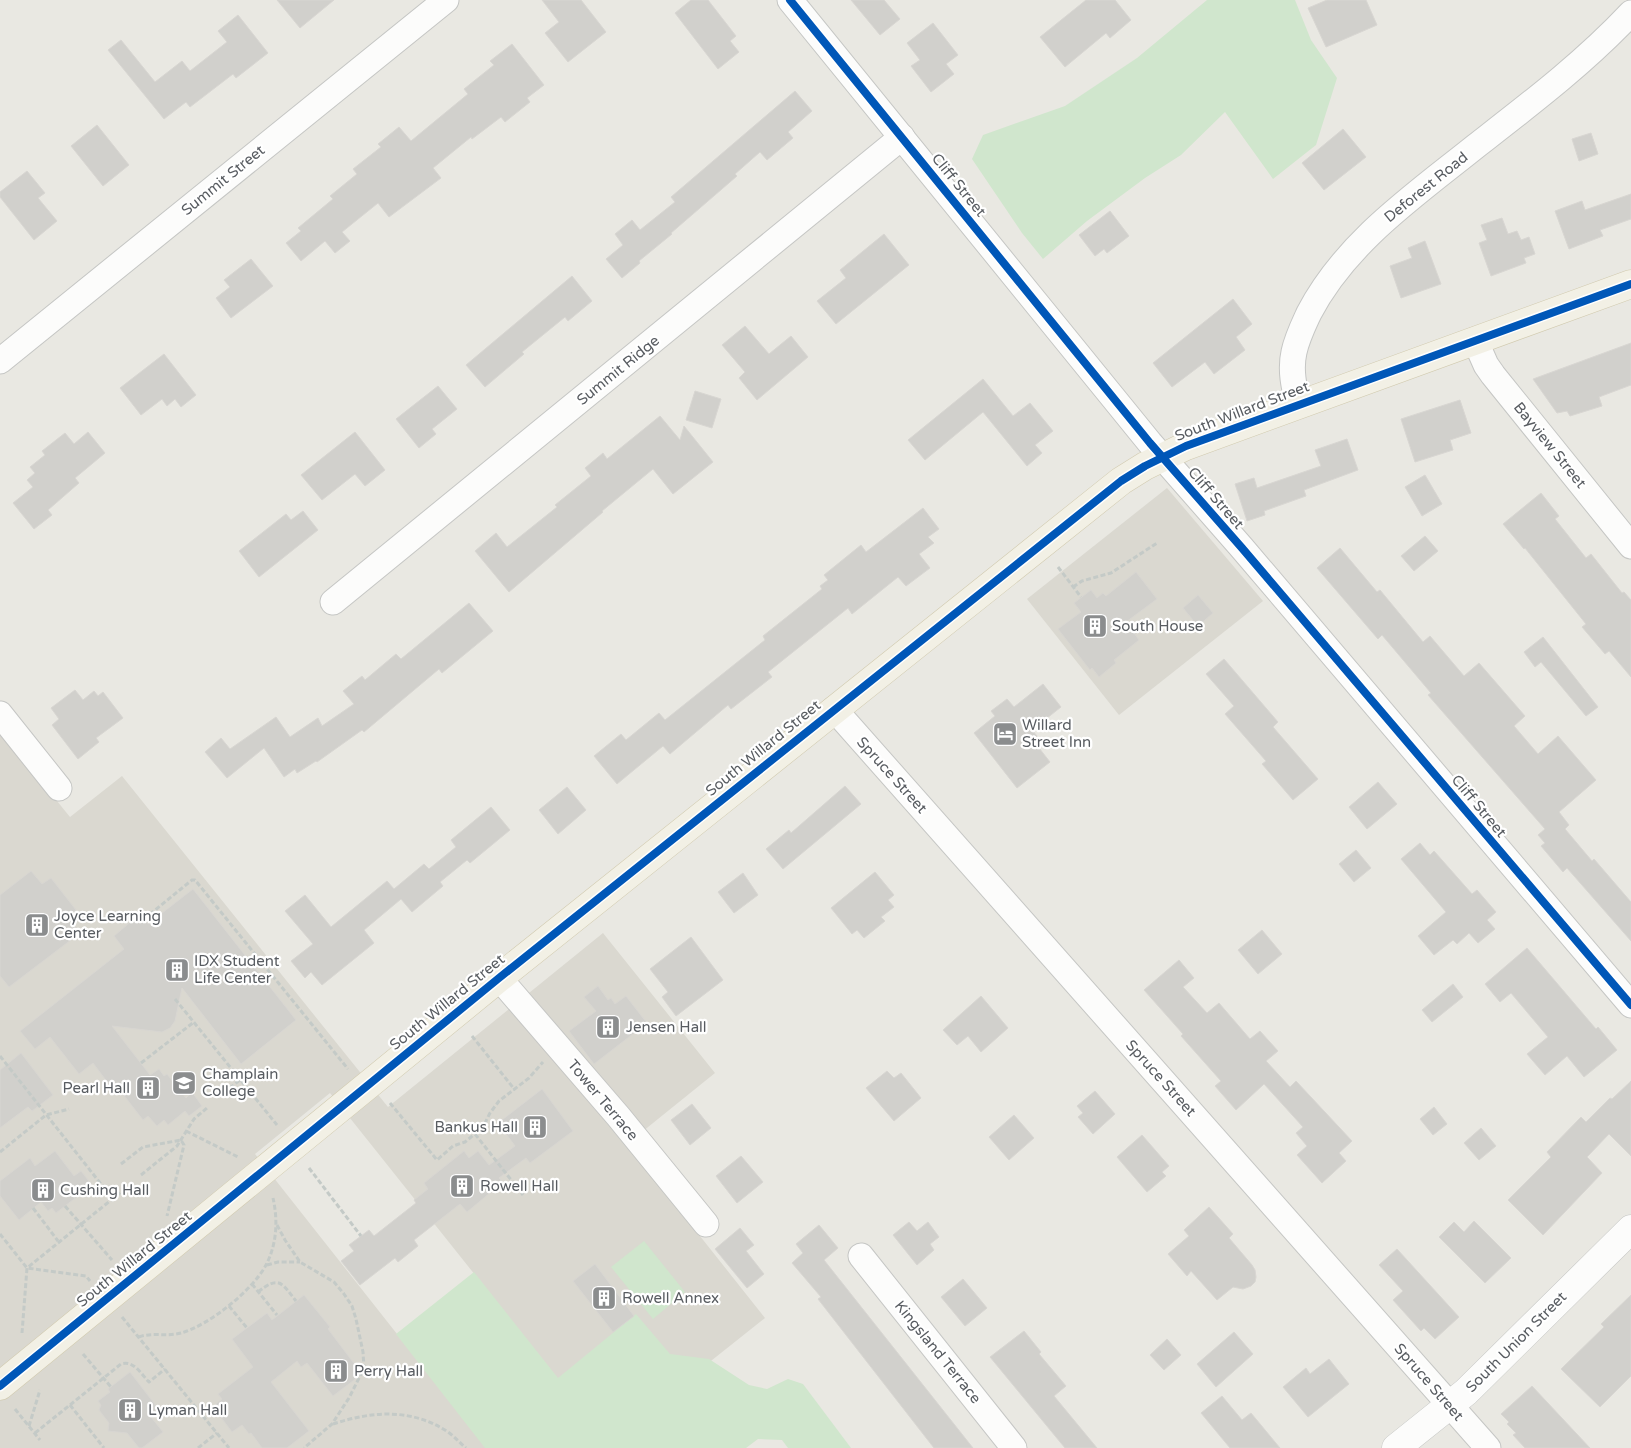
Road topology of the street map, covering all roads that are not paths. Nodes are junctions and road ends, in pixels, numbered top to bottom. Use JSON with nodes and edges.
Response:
{"nodes":[{"id":1,"x":446,"y":0,"type":"edge"},
{"id":2,"x":790,"y":0,"type":"edge"},
{"id":3,"x":1631,"y":13,"type":"edge"},
{"id":4,"x":902,"y":137,"type":"junction"},
{"id":5,"x":1631,"y":284,"type":"edge"},
{"id":6,"x":1475,"y":340,"type":"junction"},
{"id":7,"x":0,"y":361,"type":"edge"},
{"id":8,"x":1298,"y":404,"type":"junction"},
{"id":9,"x":1162,"y":456,"type":"junction"},
{"id":10,"x":1631,"y":546,"type":"edge"},
{"id":11,"x":333,"y":602,"type":"dead end"},
{"id":12,"x":834,"y":709,"type":"junction"},
{"id":13,"x":0,"y":714,"type":"edge"},
{"id":14,"x":59,"y":788,"type":"dead end"},
{"id":15,"x":499,"y":978,"type":"junction"},
{"id":16,"x":1631,"y":1005,"type":"edge"},
{"id":17,"x":706,"y":1224,"type":"dead end"},
{"id":18,"x":1631,"y":1228,"type":"edge"},
{"id":19,"x":861,"y":1256,"type":"dead end"},
{"id":20,"x":0,"y":1386,"type":"edge"},
{"id":21,"x":1450,"y":1405,"type":"junction"},
{"id":22,"x":1014,"y":1448,"type":"edge"},
{"id":23,"x":1396,"y":1448,"type":"edge"},
{"id":24,"x":1488,"y":1448,"type":"edge"}],
"edges":[{"from":1,"to":7,"type":"street","name":"Summit Street"},
{"from":2,"to":4,"type":"street","name":"Cliff Street"},
{"from":3,"to":8,"type":"street","name":"Deforest Road"},
{"from":4,"to":9,"type":"street","name":"Cliff Street"},
{"from":4,"to":11,"type":"street","name":"Summit Ridge"},
{"from":5,"to":6,"type":"main road","name":"South Willard Street"},
{"from":6,"to":8,"type":"main road","name":"South Willard Street"},
{"from":6,"to":10,"type":"street","name":"Bayview Street"},
{"from":8,"to":9,"type":"main road","name":"South Willard Street"},
{"from":9,"to":12,"type":"main road","name":"South Willard Street"},
{"from":9,"to":16,"type":"street","name":"Cliff Street"},
{"from":12,"to":15,"type":"main road","name":"South Willard Street"},
{"from":12,"to":21,"type":"street","name":"Spruce Street"},
{"from":13,"to":14,"type":"street"},
{"from":15,"to":17,"type":"street","name":"Tower Terrace"},
{"from":15,"to":20,"type":"main road","name":"South Willard Street"},
{"from":18,"to":21,"type":"main road","name":"South Union Street"},
{"from":19,"to":22,"type":"street","name":"Kingsland Terrace"},
{"from":21,"to":23,"type":"main road","name":"South Union Street"},
{"from":21,"to":24,"type":"street","name":"Spruce Street"}]}
